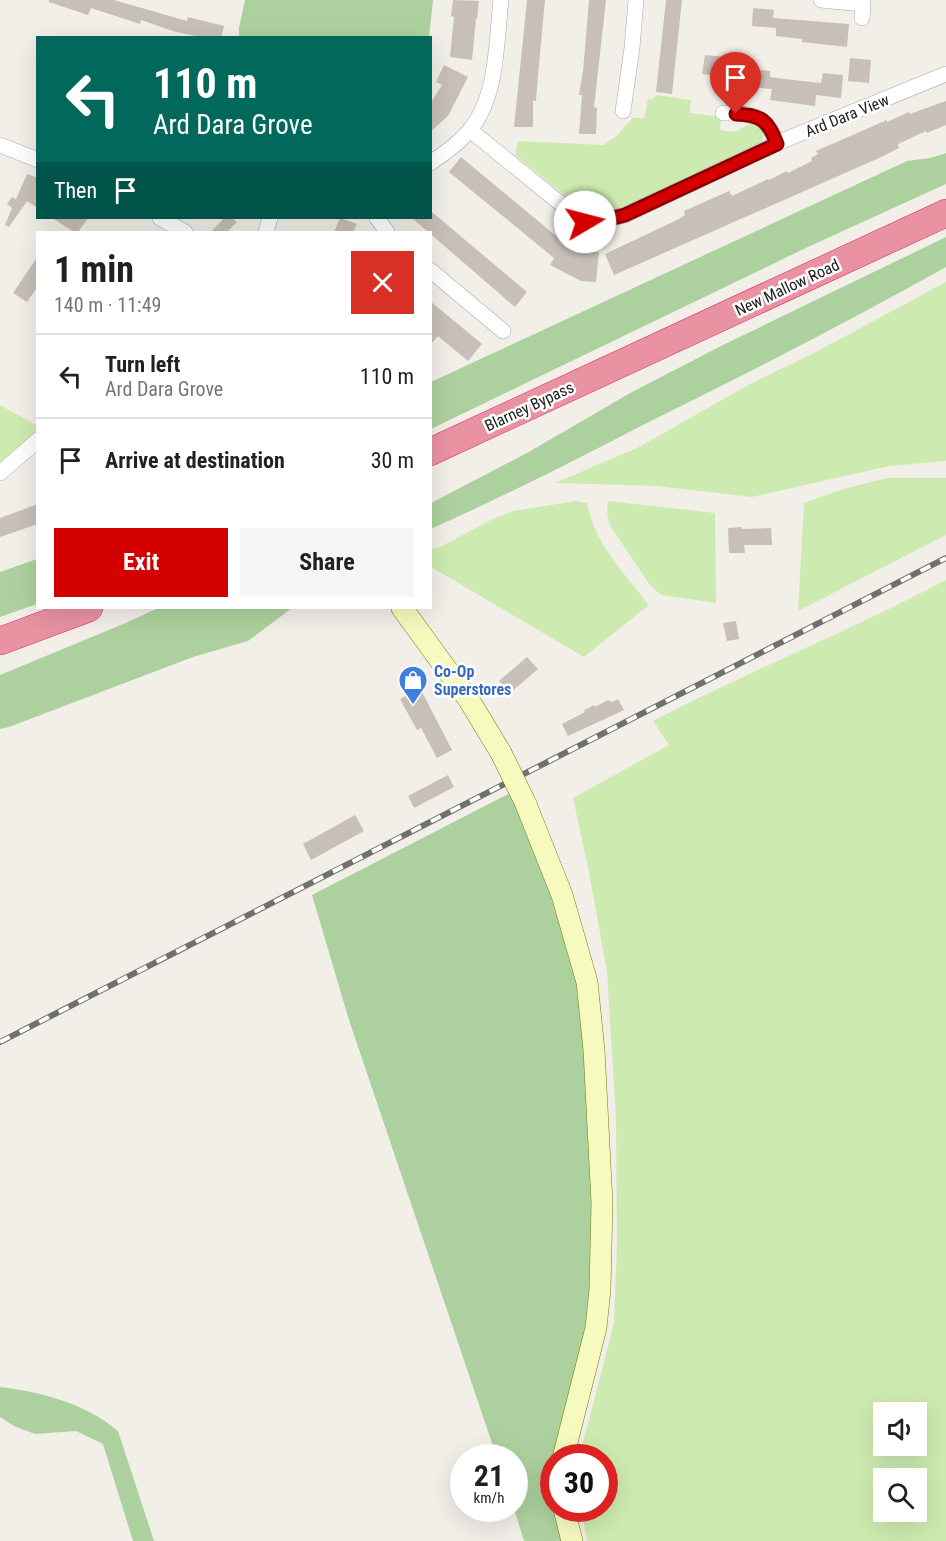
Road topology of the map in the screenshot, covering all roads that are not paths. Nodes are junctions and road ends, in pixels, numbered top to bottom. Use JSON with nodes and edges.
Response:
{"nodes":[{"id":1,"x":501,"y":0,"type":"edge"},
{"id":2,"x":636,"y":0,"type":"edge"},
{"id":3,"x":821,"y":0,"type":"edge"},
{"id":4,"x":862,"y":18,"type":"dead end"},
{"id":5,"x":946,"y":74,"type":"edge"},
{"id":6,"x":623,"y":111,"type":"dead end"},
{"id":7,"x":723,"y":113,"type":"dead end"},
{"id":8,"x":470,"y":130,"type":"junction"},
{"id":9,"x":777,"y":144,"type":"junction"},
{"id":10,"x":0,"y":145,"type":"edge"},
{"id":11,"x":36,"y":159,"type":"edge"},
{"id":12,"x":432,"y":161,"type":"edge"},
{"id":13,"x":946,"y":213,"type":"edge"},
{"id":14,"x":162,"y":219,"type":"edge"},
{"id":15,"x":183,"y":231,"type":"edge"},
{"id":16,"x":432,"y":272,"type":"edge"},
{"id":17,"x":503,"y":331,"type":"dead end"},
{"id":18,"x":628,"y":360,"type":"joint"},
{"id":19,"x":36,"y":442,"type":"edge"},
{"id":20,"x":432,"y":451,"type":"edge"},
{"id":21,"x":0,"y":473,"type":"edge"},
{"id":22,"x":86,"y":609,"type":"edge"},
{"id":23,"x":403,"y":609,"type":"edge"},
{"id":24,"x":0,"y":641,"type":"edge"},
{"id":25,"x":567,"y":1444,"type":"edge"},
{"id":26,"x":567,"y":1522,"type":"edge"},
{"id":27,"x":572,"y":1541,"type":"edge"}],
"edges":[{"from":1,"to":8,"type":"street"},
{"from":2,"to":6,"type":"street"},
{"from":3,"to":4,"type":"street"},
{"from":5,"to":9,"type":"street","name":"Ard Dara View"},
{"from":7,"to":9,"type":"street"},
{"from":8,"to":9,"type":"street","name":"Ard Dara View"},
{"from":8,"to":12,"type":"street"},
{"from":10,"to":11,"type":"street"},
{"from":13,"to":18,"type":"highway","name":"New Mallow Road"},
{"from":14,"to":15,"type":"street"},
{"from":16,"to":17,"type":"street"},
{"from":18,"to":20,"type":"highway","name":"Blarney Bypass"},
{"from":19,"to":21,"type":"street"},
{"from":22,"to":24,"type":"highway"},
{"from":23,"to":25,"type":"street","bridge":true},
{"from":26,"to":27,"type":"street"}]}
